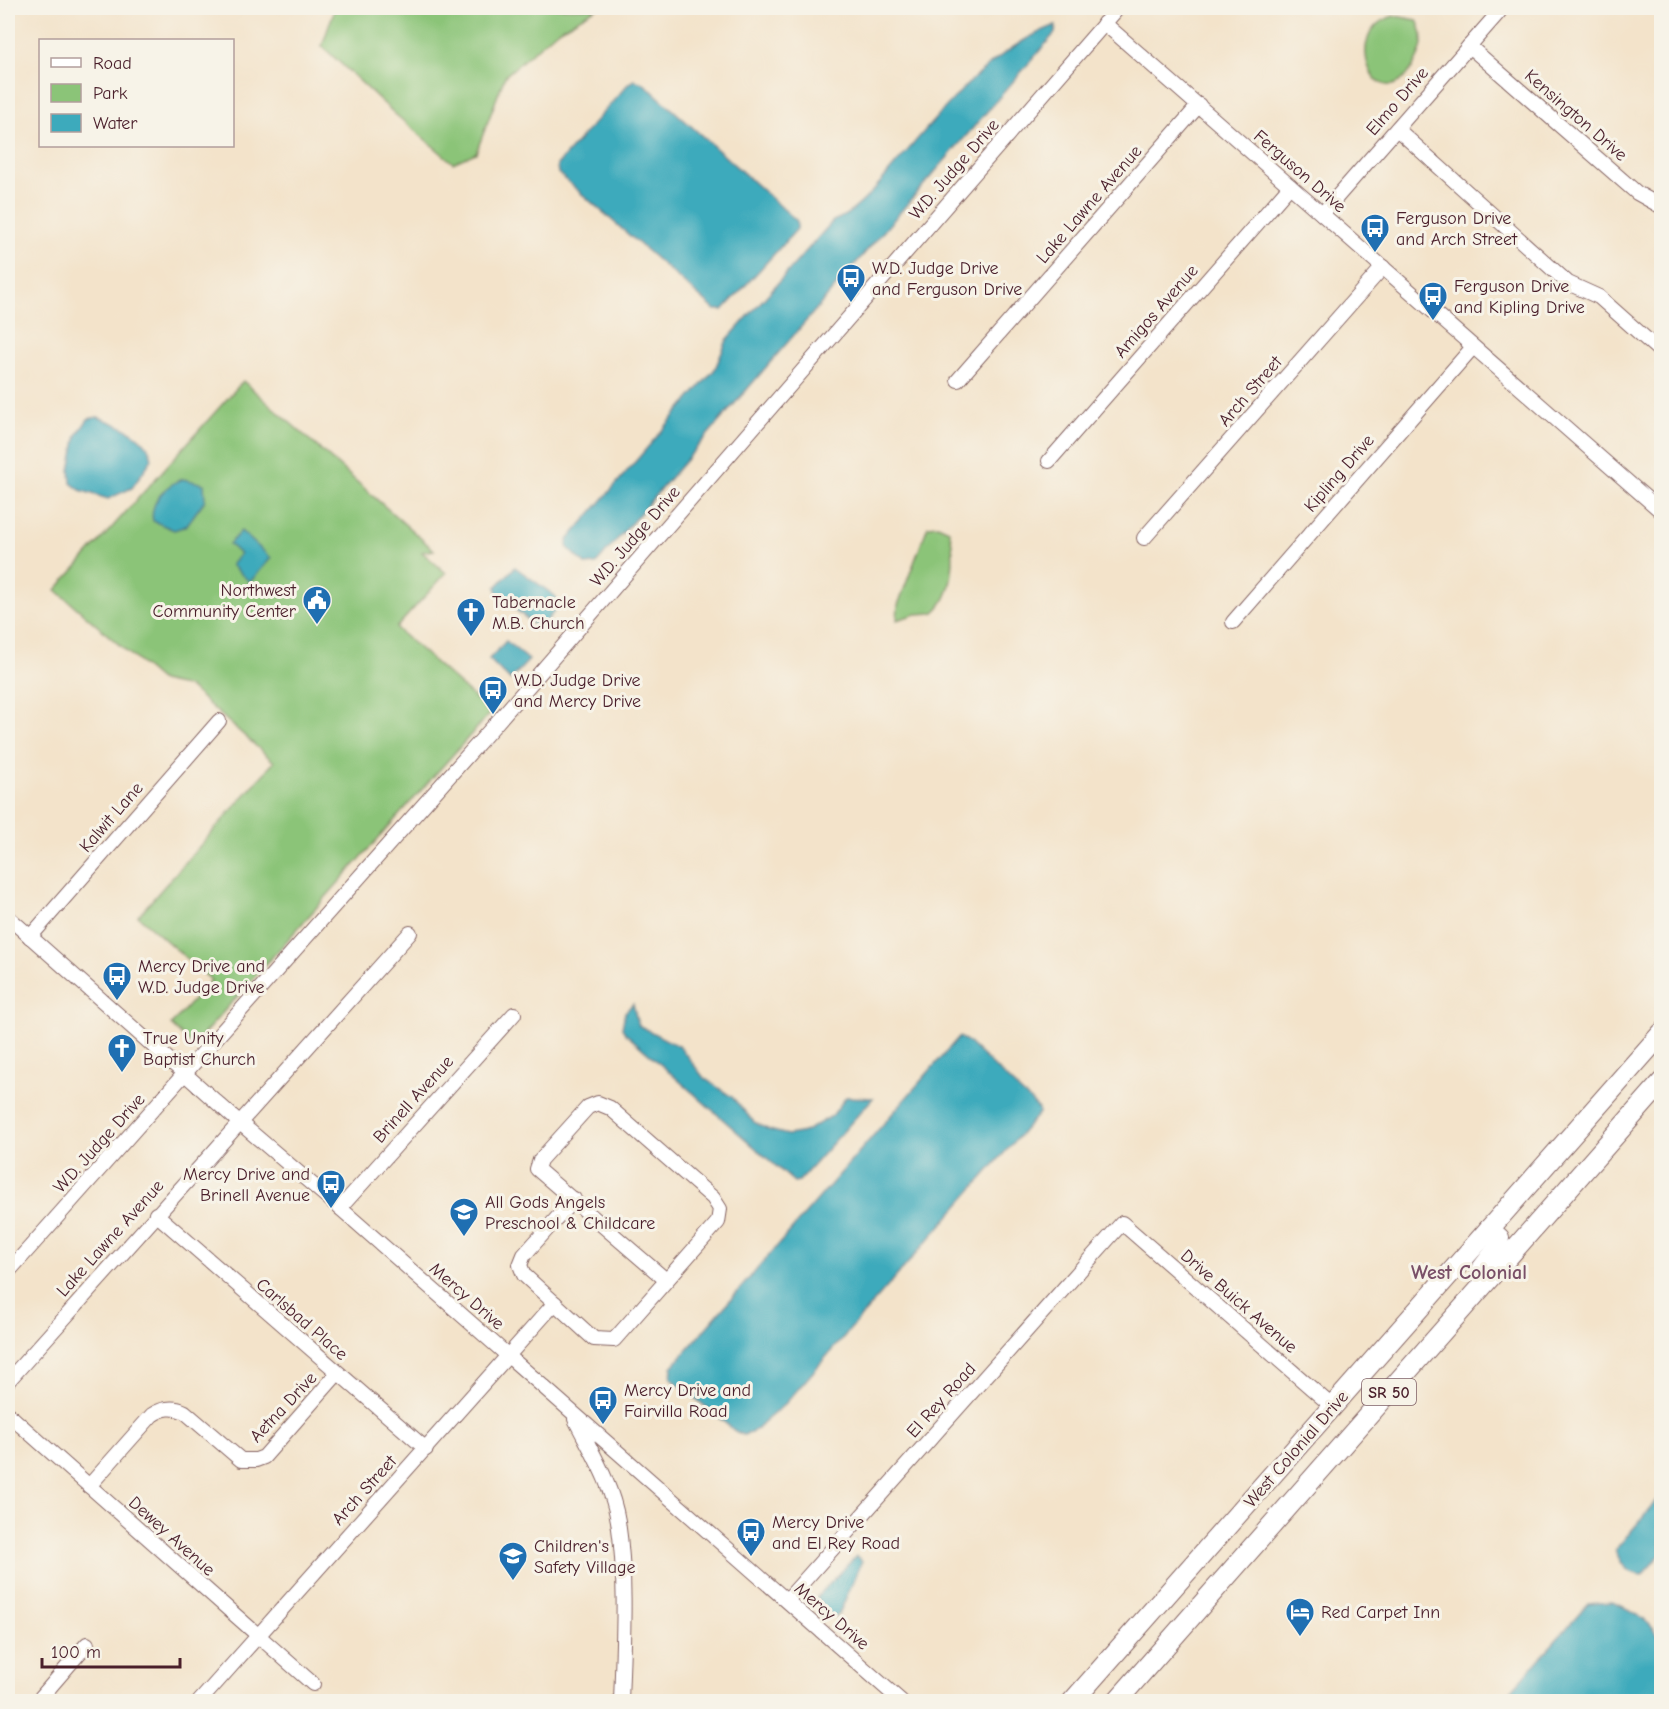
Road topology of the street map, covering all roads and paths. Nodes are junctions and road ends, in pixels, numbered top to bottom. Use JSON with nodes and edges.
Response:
{"nodes":[{"id":1,"x":1118,"y":8,"type":"edge"},
{"id":2,"x":1499,"y":12,"type":"dead end"},
{"id":3,"x":1104,"y":23,"type":"junction"},
{"id":4,"x":1469,"y":46,"type":"junction"},
{"id":5,"x":1199,"y":105,"type":"junction"},
{"id":6,"x":1397,"y":129,"type":"junction"},
{"id":7,"x":1290,"y":186,"type":"junction"},
{"id":8,"x":1662,"y":207,"type":"edge"},
{"id":9,"x":1322,"y":214,"type":"junction"},
{"id":10,"x":1383,"y":267,"type":"junction"},
{"id":11,"x":1473,"y":347,"type":"junction"},
{"id":12,"x":1662,"y":353,"type":"edge"},
{"id":13,"x":958,"y":380,"type":"dead end"},
{"id":14,"x":1049,"y":461,"type":"dead end"},
{"id":15,"x":1662,"y":512,"type":"edge"},
{"id":16,"x":1144,"y":538,"type":"dead end"},
{"id":17,"x":1233,"y":622,"type":"dead end"},
{"id":18,"x":219,"y":721,"type":"dead end"},
{"id":19,"x":8,"y":917,"type":"edge"},
{"id":20,"x":410,"y":933,"type":"dead end"},
{"id":21,"x":30,"y":937,"type":"junction"},
{"id":22,"x":514,"y":1014,"type":"dead end"},
{"id":23,"x":1658,"y":1037,"type":"edge"},
{"id":24,"x":185,"y":1074,"type":"junction"},
{"id":25,"x":1662,"y":1082,"type":"edge"},
{"id":26,"x":238,"y":1122,"type":"junction"},
{"id":27,"x":1613,"y":1138,"type":"junction"},
{"id":28,"x":574,"y":1199,"type":"junction"},
{"id":29,"x":340,"y":1208,"type":"junction"},
{"id":30,"x":156,"y":1214,"type":"junction"},
{"id":31,"x":1122,"y":1223,"type":"joint"},
{"id":32,"x":1490,"y":1229,"type":"junction"},
{"id":33,"x":8,"y":1272,"type":"edge"},
{"id":34,"x":666,"y":1280,"type":"junction"},
{"id":35,"x":555,"y":1303,"type":"junction"},
{"id":36,"x":1445,"y":1329,"type":"junction"},
{"id":37,"x":508,"y":1356,"type":"junction"},
{"id":38,"x":337,"y":1374,"type":"junction"},
{"id":39,"x":8,"y":1381,"type":"edge"},
{"id":40,"x":1333,"y":1407,"type":"junction"},
{"id":41,"x":571,"y":1412,"type":"junction"},
{"id":42,"x":8,"y":1414,"type":"edge"},
{"id":43,"x":1315,"y":1427,"type":"junction"},
{"id":44,"x":613,"y":1448,"type":"junction"},
{"id":45,"x":426,"y":1449,"type":"junction"},
{"id":46,"x":602,"y":1469,"type":"junction"},
{"id":47,"x":89,"y":1486,"type":"junction"},
{"id":48,"x":1267,"y":1531,"type":"junction"},
{"id":49,"x":787,"y":1600,"type":"junction"},
{"id":50,"x":258,"y":1635,"type":"junction"},
{"id":51,"x":87,"y":1644,"type":"dead end"},
{"id":52,"x":313,"y":1684,"type":"dead end"},
{"id":53,"x":37,"y":1701,"type":"edge"},
{"id":54,"x":199,"y":1701,"type":"edge"},
{"id":55,"x":621,"y":1701,"type":"edge"},
{"id":56,"x":902,"y":1701,"type":"edge"},
{"id":57,"x":1072,"y":1701,"type":"edge"},
{"id":58,"x":1116,"y":1701,"type":"edge"}],
"edges":[{"from":1,"to":3,"type":"street","name":"W.D. Judge Drive"},
{"from":2,"to":4,"type":"street","name":"Elmo Drive"},
{"from":3,"to":5,"type":"street","name":"Ferguson Drive"},
{"from":3,"to":24,"type":"street","name":"W.D. Judge Drive"},
{"from":4,"to":6,"type":"street","name":"Elmo Drive"},
{"from":4,"to":8,"type":"street","name":"Kensington Drive"},
{"from":5,"to":7,"type":"street","name":"Ferguson Drive"},
{"from":5,"to":13,"type":"street","name":"Lake Lawne Avenue"},
{"from":6,"to":9,"type":"street","name":"Elmo Drive"},
{"from":6,"to":12,"type":"street"},
{"from":7,"to":9,"type":"street","name":"Ferguson Drive"},
{"from":7,"to":14,"type":"street","name":"Amigos Avenue"},
{"from":9,"to":10,"type":"street","name":"Ferguson Drive"},
{"from":10,"to":11,"type":"street","name":"Ferguson Drive"},
{"from":10,"to":16,"type":"street","name":"Arch Street"},
{"from":11,"to":15,"type":"street","name":"Ferguson Drive"},
{"from":11,"to":17,"type":"street","name":"Kipling Drive"},
{"from":18,"to":21,"type":"street","name":"Kalwit Lane"},
{"from":19,"to":21,"type":"street","name":"Mercy Drive"},
{"from":20,"to":26,"type":"street","name":"Lake Lawne Avenue"},
{"from":21,"to":24,"type":"street","name":"Mercy Drive"},
{"from":22,"to":29,"type":"street","name":"Brinell Avenue"},
{"from":23,"to":27,"type":"highway"},
{"from":23,"to":32,"type":"highway","name":"West Colonial Drive","number":"SR 50"},
{"from":24,"to":26,"type":"street","name":"Mercy Drive"},
{"from":24,"to":33,"type":"street","name":"W.D. Judge Drive"},
{"from":25,"to":27,"type":"highway","name":"West Colonial Drive","number":"SR 50"},
{"from":26,"to":29,"type":"street","name":"Mercy Drive"},
{"from":26,"to":30,"type":"street","name":"Lake Lawne Avenue"},
{"from":27,"to":36,"type":"highway","name":"West Colonial Drive","number":"SR 50"},
{"from":28,"to":34,"type":"street"},
{"from":28,"to":34,"type":"street"},
{"from":28,"to":35,"type":"street"},
{"from":29,"to":37,"type":"street","name":"Mercy Drive"},
{"from":30,"to":38,"type":"street","name":"Carlsbad Place"},
{"from":30,"to":39,"type":"street","name":"Lake Lawne Avenue"},
{"from":31,"to":40,"type":"street","name":"Drive Buick Avenue"},
{"from":31,"to":49,"type":"street","name":"El Rey Road"},
{"from":32,"to":36,"type":"highway"},
{"from":32,"to":40,"type":"highway","name":"West Colonial Drive","number":"SR 50"},
{"from":34,"to":35,"type":"street"},
{"from":35,"to":37,"type":"street","name":"Arch Street"},
{"from":36,"to":48,"type":"highway","name":"West Colonial Drive","number":"SR 50"},
{"from":37,"to":41,"type":"street","name":"Mercy Drive"},
{"from":37,"to":45,"type":"street","name":"Arch Street"},
{"from":38,"to":45,"type":"street","name":"Carlsbad Place"},
{"from":38,"to":47,"type":"street","name":"Aetna Drive"},
{"from":40,"to":43,"type":"highway","name":"West Colonial Drive","number":"SR 50"},
{"from":41,"to":44,"type":"street","name":"Mercy Drive"},
{"from":41,"to":46,"type":"street"},
{"from":42,"to":47,"type":"street","name":"Dewey Avenue"},
{"from":43,"to":48,"type":"highway"},
{"from":43,"to":57,"type":"highway","name":"West Colonial Drive","number":"SR 50"},
{"from":44,"to":46,"type":"street"},
{"from":44,"to":49,"type":"street","name":"Mercy Drive"},
{"from":45,"to":50,"type":"street","name":"Arch Street"},
{"from":46,"to":55,"type":"street"},
{"from":47,"to":50,"type":"street","name":"Dewey Avenue"},
{"from":48,"to":58,"type":"highway","name":"West Colonial Drive","number":"SR 50"},
{"from":49,"to":56,"type":"street","name":"Mercy Drive"},
{"from":50,"to":52,"type":"street","name":"Dewey Avenue"},
{"from":50,"to":54,"type":"street","name":"Arch Street"},
{"from":51,"to":53,"type":"street"}]}
